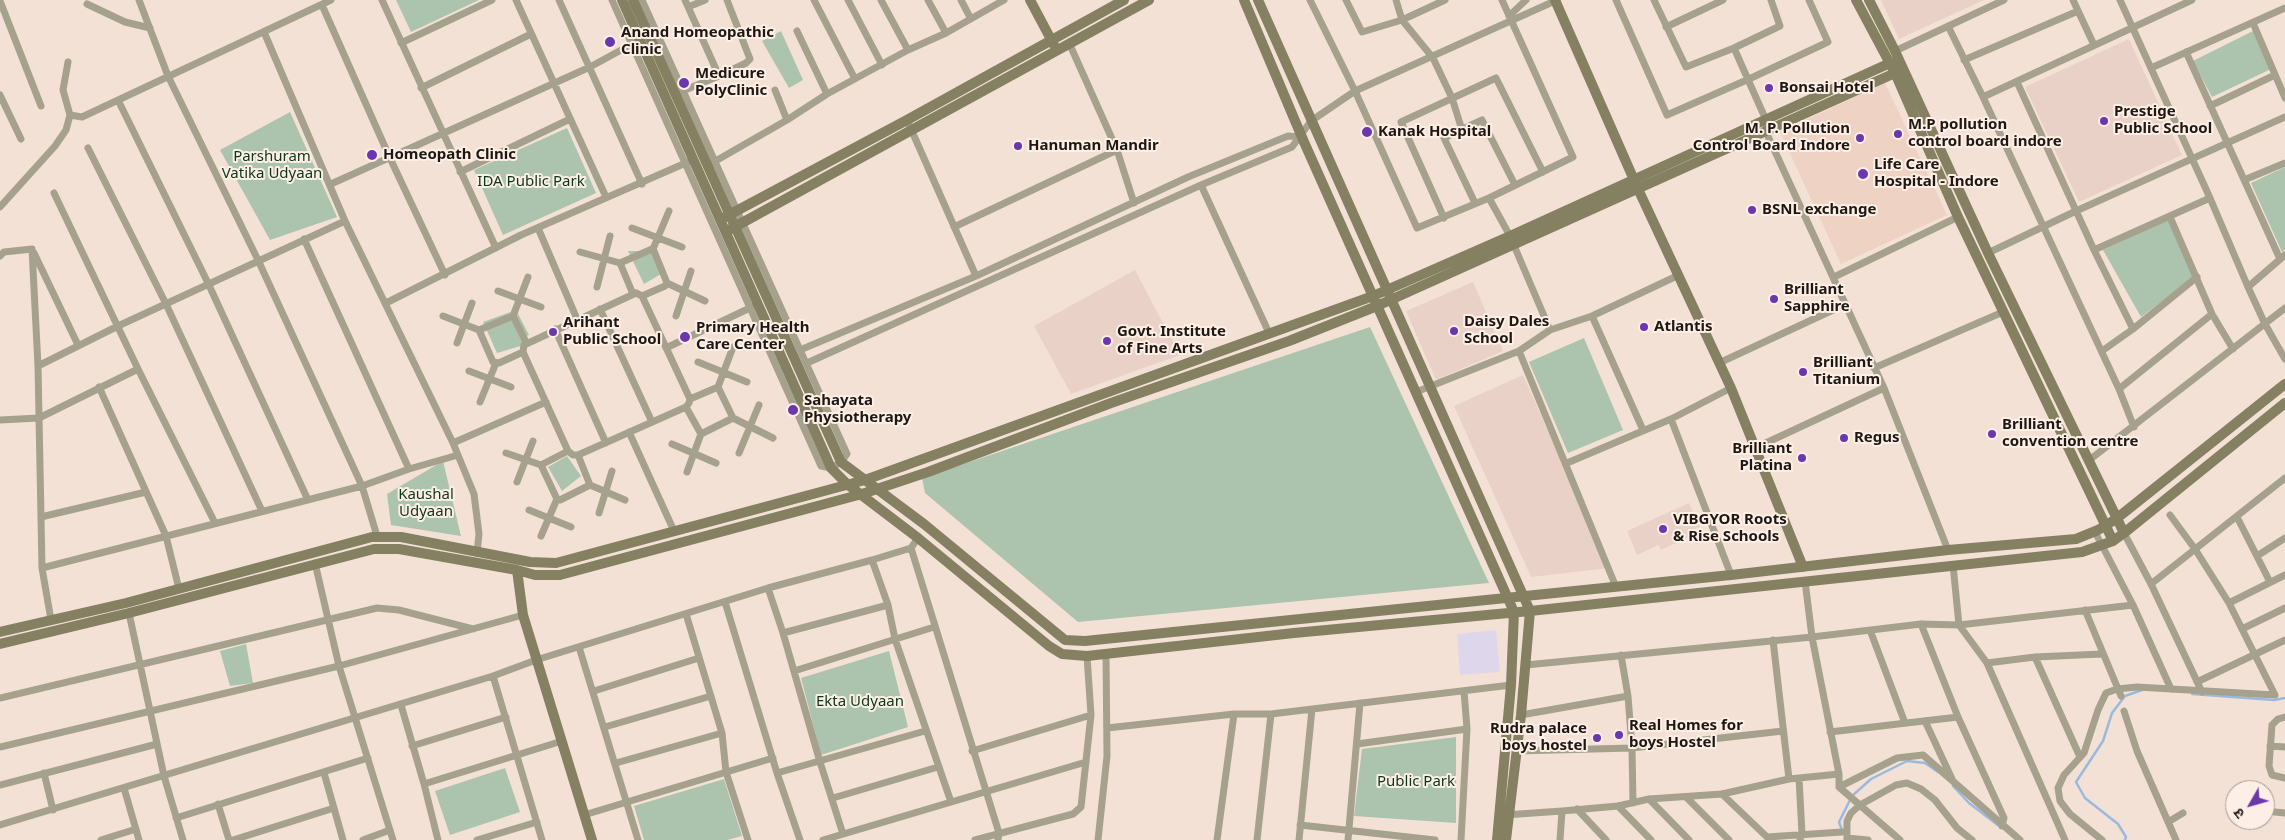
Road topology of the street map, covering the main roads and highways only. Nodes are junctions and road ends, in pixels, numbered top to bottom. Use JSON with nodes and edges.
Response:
{"nodes":[{"id":1,"x":622,"y":0,"type":"edge"},
{"id":2,"x":633,"y":0,"type":"edge"},
{"id":3,"x":1030,"y":0,"type":"edge"},
{"id":4,"x":1124,"y":0,"type":"edge"},
{"id":5,"x":1149,"y":0,"type":"edge"},
{"id":6,"x":1244,"y":0,"type":"edge"},
{"id":7,"x":1258,"y":0,"type":"edge"},
{"id":8,"x":1556,"y":0,"type":"edge"},
{"id":9,"x":1856,"y":0,"type":"edge"},
{"id":10,"x":1869,"y":0,"type":"edge"},
{"id":11,"x":1051,"y":40,"type":"junction"},
{"id":12,"x":1058,"y":52,"type":"junction"},
{"id":13,"x":1895,"y":67,"type":"junction"},
{"id":14,"x":910,"y":125,"type":"junction"},
{"id":15,"x":1636,"y":184,"type":"junction"},
{"id":16,"x":729,"y":214,"type":"junction"},
{"id":17,"x":735,"y":227,"type":"junction"},
{"id":18,"x":1512,"y":241,"type":"junction"},
{"id":19,"x":1386,"y":289,"type":"junction"},
{"id":20,"x":1373,"y":296,"type":"junction"},
{"id":21,"x":1391,"y":300,"type":"junction"},
{"id":22,"x":1378,"y":306,"type":"junction"},
{"id":23,"x":2285,"y":384,"type":"edge"},
{"id":24,"x":2284,"y":405,"type":"edge"},
{"id":25,"x":865,"y":480,"type":"junction"},
{"id":26,"x":847,"y":484,"type":"junction"},
{"id":27,"x":878,"y":489,"type":"junction"},
{"id":28,"x":862,"y":494,"type":"junction"},
{"id":29,"x":2116,"y":519,"type":"junction"},
{"id":30,"x":2105,"y":526,"type":"junction"},
{"id":31,"x":2124,"y":533,"type":"junction"},
{"id":32,"x":2113,"y":541,"type":"junction"},
{"id":33,"x":1803,"y":567,"type":"junction"},
{"id":34,"x":517,"y":570,"type":"junction"},
{"id":35,"x":1523,"y":595,"type":"junction"},
{"id":36,"x":1508,"y":598,"type":"junction"},
{"id":37,"x":1530,"y":611,"type":"junction"},
{"id":38,"x":1514,"y":612,"type":"junction"},
{"id":39,"x":0,"y":632,"type":"edge"},
{"id":40,"x":0,"y":644,"type":"edge"},
{"id":41,"x":1504,"y":815,"type":"junction"},
{"id":42,"x":592,"y":840,"type":"edge"},
{"id":43,"x":1496,"y":840,"type":"edge"},
{"id":44,"x":1506,"y":840,"type":"edge"}],
"edges":[{"from":1,"to":16,"type":"main road"},
{"from":2,"to":16,"type":"main road"},
{"from":3,"to":11,"type":"main road"},
{"from":4,"to":11,"type":"main road"},
{"from":5,"to":12,"type":"main road"},
{"from":6,"to":20,"type":"main road"},
{"from":7,"to":19,"type":"main road"},
{"from":8,"to":15,"type":"main road"},
{"from":9,"to":13,"type":"main road"},
{"from":10,"to":13,"type":"main road"},
{"from":11,"to":12,"type":"main road"},
{"from":11,"to":14,"type":"main road"},
{"from":12,"to":14,"type":"main road"},
{"from":13,"to":15,"type":"main road"},
{"from":13,"to":15,"type":"main road"},
{"from":13,"to":29,"type":"main road"},
{"from":13,"to":30,"type":"main road"},
{"from":14,"to":16,"type":"main road"},
{"from":14,"to":17,"type":"main road"},
{"from":15,"to":18,"type":"main road"},
{"from":15,"to":33,"type":"main road"},
{"from":16,"to":17,"type":"main road"},
{"from":17,"to":25,"type":"main road"},
{"from":17,"to":26,"type":"main road"},
{"from":18,"to":19,"type":"main road"},
{"from":18,"to":21,"type":"main road"},
{"from":19,"to":20,"type":"main road"},
{"from":19,"to":21,"type":"main road"},
{"from":20,"to":22,"type":"main road"},
{"from":20,"to":25,"type":"main road"},
{"from":21,"to":22,"type":"main road"},
{"from":21,"to":35,"type":"main road"},
{"from":22,"to":27,"type":"main road"},
{"from":22,"to":36,"type":"main road"},
{"from":23,"to":29,"type":"main road"},
{"from":24,"to":31,"type":"main road"},
{"from":25,"to":26,"type":"main road"},
{"from":25,"to":27,"type":"main road"},
{"from":26,"to":28,"type":"main road"},
{"from":26,"to":39,"type":"main road"},
{"from":27,"to":28,"type":"main road"},
{"from":27,"to":36,"type":"main road"},
{"from":28,"to":34,"type":"main road"},
{"from":28,"to":38,"type":"main road"},
{"from":29,"to":30,"type":"main road"},
{"from":29,"to":31,"type":"main road"},
{"from":30,"to":32,"type":"main road"},
{"from":30,"to":33,"type":"main road"},
{"from":31,"to":32,"type":"main road"},
{"from":32,"to":37,"type":"main road"},
{"from":33,"to":35,"type":"main road"},
{"from":34,"to":40,"type":"main road"},
{"from":34,"to":42,"type":"main road"},
{"from":35,"to":36,"type":"main road"},
{"from":35,"to":37,"type":"main road"},
{"from":36,"to":38,"type":"main road"},
{"from":37,"to":38,"type":"main road"},
{"from":37,"to":41,"type":"main road"},
{"from":38,"to":41,"type":"main road"},
{"from":41,"to":43,"type":"main road"},
{"from":41,"to":44,"type":"main road"}]}
